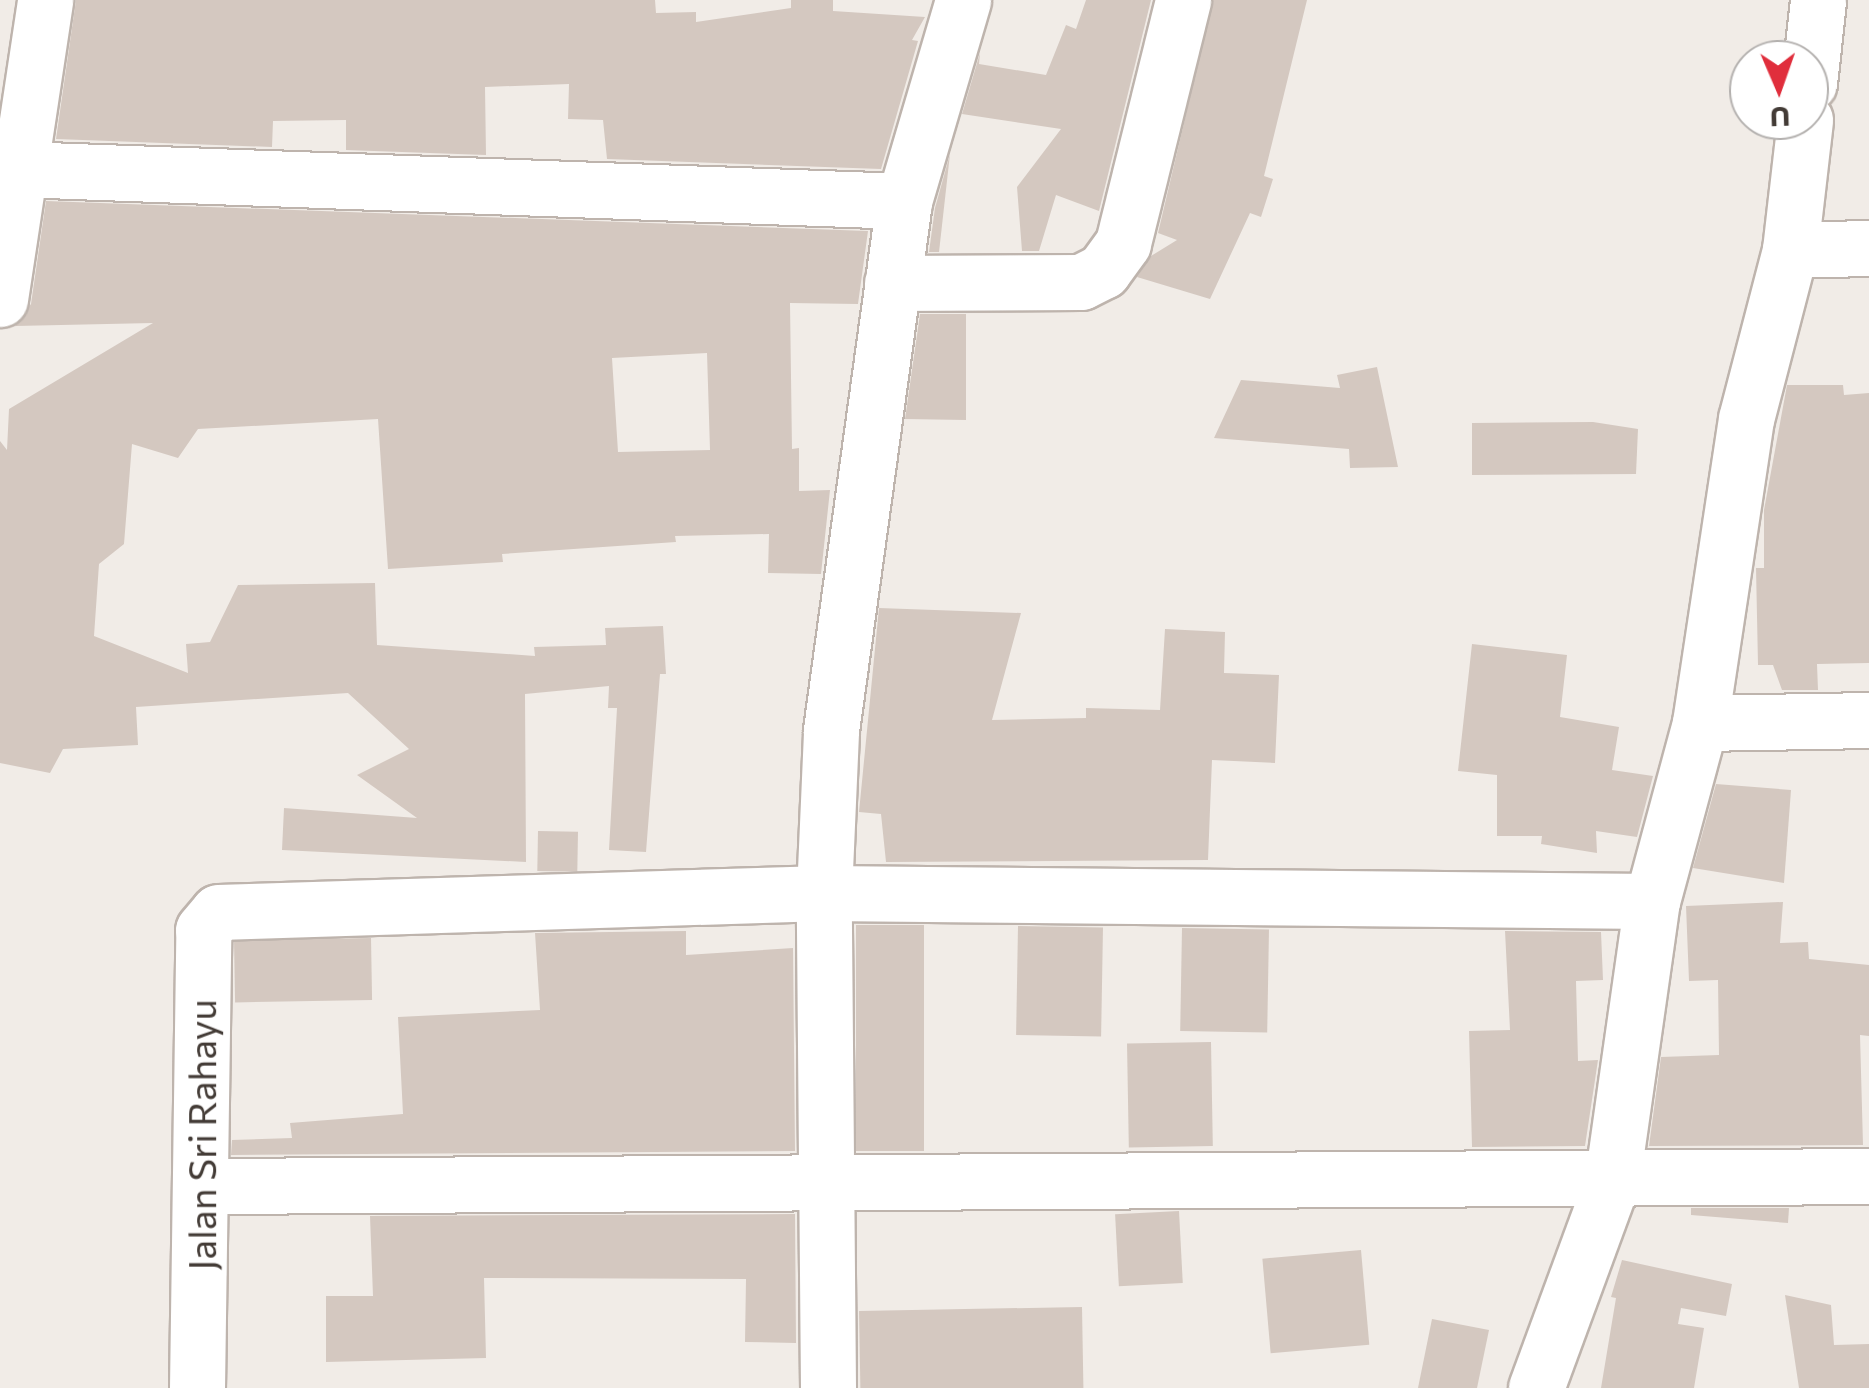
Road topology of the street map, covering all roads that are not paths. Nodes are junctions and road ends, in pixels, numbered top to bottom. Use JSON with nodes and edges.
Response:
{"nodes":[{"id":1,"x":45,"y":0,"type":"edge"},
{"id":2,"x":963,"y":0,"type":"edge"},
{"id":3,"x":1184,"y":0,"type":"edge"},
{"id":4,"x":1818,"y":0,"type":"edge"},
{"id":5,"x":1814,"y":40,"type":"edge"},
{"id":6,"x":1803,"y":140,"type":"edge"},
{"id":7,"x":18,"y":169,"type":"junction"},
{"id":8,"x":904,"y":201,"type":"junction"},
{"id":9,"x":1869,"y":248,"type":"edge"},
{"id":10,"x":1790,"y":250,"type":"junction"},
{"id":11,"x":892,"y":284,"type":"junction"},
{"id":12,"x":0,"y":300,"type":"edge"},
{"id":13,"x":1869,"y":720,"type":"edge"},
{"id":14,"x":1700,"y":723,"type":"junction"},
{"id":15,"x":824,"y":893,"type":"junction"},
{"id":16,"x":1652,"y":901,"type":"junction"},
{"id":17,"x":1869,"y":1176,"type":"edge"},
{"id":18,"x":824,"y":1177,"type":"junction"},
{"id":19,"x":1612,"y":1181,"type":"junction"},
{"id":20,"x":202,"y":1186,"type":"junction"},
{"id":21,"x":197,"y":1388,"type":"edge"},
{"id":22,"x":828,"y":1388,"type":"edge"},
{"id":23,"x":1536,"y":1388,"type":"edge"}],
"edges":[{"from":1,"to":7,"type":"street"},
{"from":2,"to":8,"type":"street"},
{"from":3,"to":11,"type":"street"},
{"from":4,"to":5,"type":"street"},
{"from":6,"to":10,"type":"street"},
{"from":7,"to":8,"type":"street"},
{"from":7,"to":12,"type":"street"},
{"from":8,"to":11,"type":"street"},
{"from":9,"to":10,"type":"street"},
{"from":10,"to":14,"type":"street"},
{"from":11,"to":15,"type":"street"},
{"from":13,"to":14,"type":"street"},
{"from":14,"to":16,"type":"street"},
{"from":15,"to":16,"type":"street"},
{"from":15,"to":18,"type":"street"},
{"from":15,"to":20,"type":"street","name":"Jalan Sri Rahayu"},
{"from":16,"to":19,"type":"street"},
{"from":17,"to":19,"type":"street"},
{"from":18,"to":19,"type":"street"},
{"from":18,"to":20,"type":"street"},
{"from":18,"to":22,"type":"street"},
{"from":19,"to":23,"type":"street"},
{"from":20,"to":21,"type":"street","name":"Jalan Sri Rahayu"}]}
